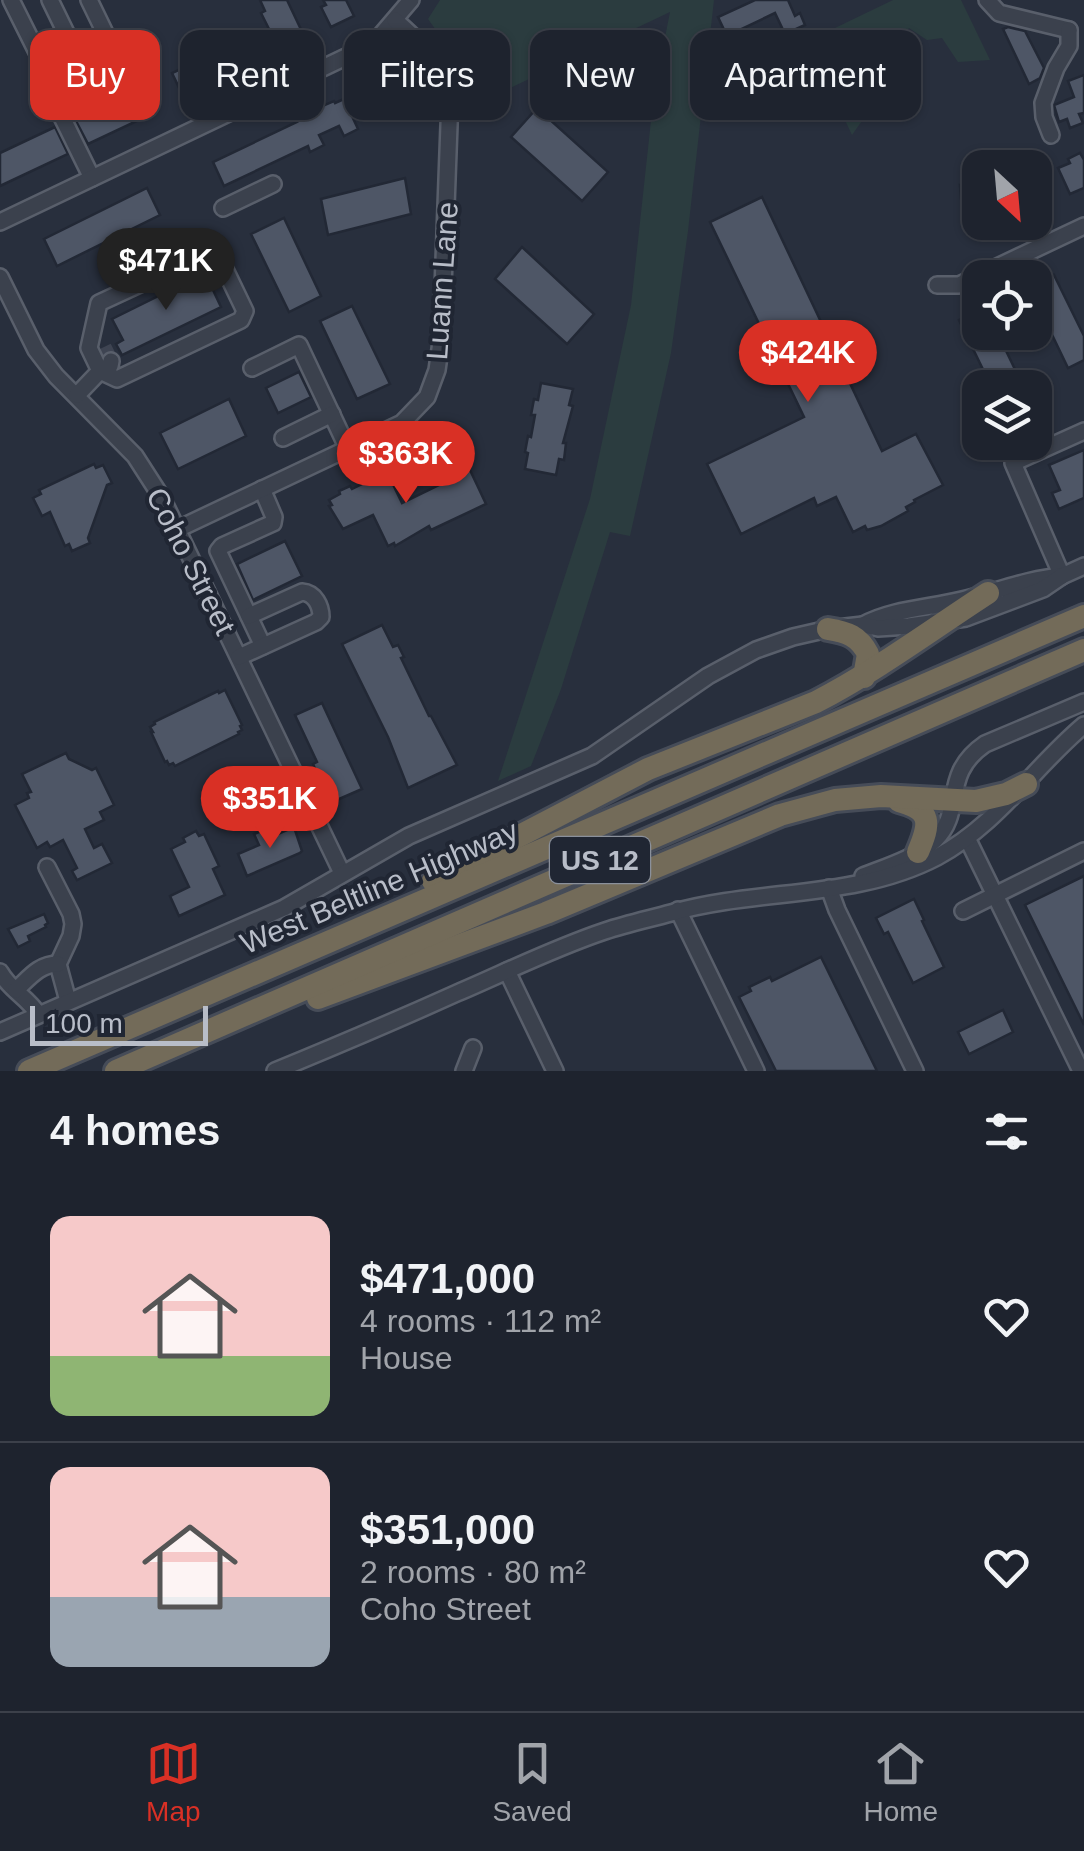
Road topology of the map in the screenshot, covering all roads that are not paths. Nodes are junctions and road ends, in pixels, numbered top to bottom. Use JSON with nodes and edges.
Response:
{"nodes":[{"id":1,"x":11,"y":0,"type":"edge"},
{"id":2,"x":50,"y":0,"type":"edge"},
{"id":3,"x":89,"y":0,"type":"edge"},
{"id":4,"x":411,"y":0,"type":"edge"},
{"id":5,"x":987,"y":0,"type":"edge"},
{"id":6,"x":396,"y":20,"type":"junction"},
{"id":7,"x":1076,"y":27,"type":"edge"},
{"id":8,"x":65,"y":30,"type":"edge"},
{"id":9,"x":103,"y":30,"type":"edge"},
{"id":10,"x":30,"y":38,"type":"edge"},
{"id":11,"x":63,"y":120,"type":"edge"},
{"id":12,"x":1051,"y":135,"type":"dead end"},
{"id":13,"x":92,"y":178,"type":"junction"},
{"id":14,"x":272,"y":184,"type":"dead end"},
{"id":15,"x":222,"y":208,"type":"dead end"},
{"id":16,"x":0,"y":222,"type":"edge"},
{"id":17,"x":1084,"y":226,"type":"edge"},
{"id":18,"x":0,"y":277,"type":"edge"},
{"id":19,"x":936,"y":285,"type":"dead end"},
{"id":20,"x":7,"y":312,"type":"edge"},
{"id":21,"x":102,"y":353,"type":"junction"},
{"id":22,"x":252,"y":368,"type":"dead end"},
{"id":23,"x":77,"y":395,"type":"junction"},
{"id":24,"x":332,"y":414,"type":"junction"},
{"id":25,"x":1084,"y":431,"type":"edge"},
{"id":26,"x":282,"y":438,"type":"dead end"},
{"id":27,"x":348,"y":449,"type":"junction"},
{"id":28,"x":262,"y":490,"type":"junction"},
{"id":29,"x":178,"y":529,"type":"junction"},
{"id":30,"x":1084,"y":566,"type":"edge"},
{"id":31,"x":1062,"y":576,"type":"junction"},
{"id":32,"x":988,"y":594,"type":"junction"},
{"id":33,"x":249,"y":616,"type":"junction"},
{"id":34,"x":1084,"y":616,"type":"edge"},
{"id":35,"x":941,"y":623,"type":"junction"},
{"id":36,"x":863,"y":625,"type":"junction"},
{"id":37,"x":828,"y":629,"type":"junction"},
{"id":38,"x":263,"y":646,"type":"junction"},
{"id":39,"x":1084,"y":650,"type":"edge"},
{"id":40,"x":239,"y":657,"type":"junction"},
{"id":41,"x":864,"y":677,"type":"junction"},
{"id":42,"x":1084,"y":702,"type":"edge"},
{"id":43,"x":1084,"y":725,"type":"edge"},
{"id":44,"x":1026,"y":784,"type":"junction"},
{"id":45,"x":881,"y":796,"type":"junction"},
{"id":46,"x":953,"y":798,"type":"junction"},
{"id":47,"x":967,"y":838,"type":"junction"},
{"id":48,"x":1084,"y":851,"type":"edge"},
{"id":49,"x":918,"y":852,"type":"junction"},
{"id":50,"x":47,"y":866,"type":"dead end"},
{"id":51,"x":342,"y":873,"type":"junction"},
{"id":52,"x":830,"y":888,"type":"junction"},
{"id":53,"x":996,"y":895,"type":"junction"},
{"id":54,"x":678,"y":910,"type":"junction"},
{"id":55,"x":963,"y":911,"type":"dead end"},
{"id":56,"x":58,"y":964,"type":"junction"},
{"id":57,"x":506,"y":971,"type":"junction"},
{"id":58,"x":0,"y":972,"type":"edge"},
{"id":59,"x":236,"y":982,"type":"junction"},
{"id":60,"x":16,"y":990,"type":"junction"},
{"id":61,"x":68,"y":1001,"type":"junction"},
{"id":62,"x":38,"y":1014,"type":"junction"},
{"id":63,"x":0,"y":1032,"type":"edge"},
{"id":64,"x":473,"y":1048,"type":"dead end"},
{"id":65,"x":29,"y":1071,"type":"edge"},
{"id":66,"x":116,"y":1071,"type":"edge"},
{"id":67,"x":275,"y":1071,"type":"edge"},
{"id":68,"x":464,"y":1071,"type":"edge"},
{"id":69,"x":555,"y":1071,"type":"edge"},
{"id":70,"x":756,"y":1071,"type":"edge"},
{"id":71,"x":915,"y":1071,"type":"edge"},
{"id":72,"x":1081,"y":1071,"type":"edge"}],
"edges":[{"from":1,"to":10,"type":"street"},
{"from":2,"to":8,"type":"street"},
{"from":3,"to":9,"type":"street"},
{"from":4,"to":6,"type":"street"},
{"from":5,"to":7,"type":"street"},
{"from":6,"to":13,"type":"street"},
{"from":6,"to":27,"type":"street","name":"Luann Lane"},
{"from":7,"to":12,"type":"street"},
{"from":11,"to":13,"type":"street"},
{"from":13,"to":16,"type":"street"},
{"from":14,"to":15,"type":"street"},
{"from":17,"to":19,"type":"street"},
{"from":18,"to":20,"type":"street","name":"Coho Street"},
{"from":20,"to":23,"type":"street","name":"Coho Street"},
{"from":21,"to":21,"type":"street"},
{"from":21,"to":23,"type":"street"},
{"from":22,"to":24,"type":"street"},
{"from":23,"to":29,"type":"street","name":"Coho Street"},
{"from":24,"to":26,"type":"street"},
{"from":24,"to":27,"type":"street"},
{"from":25,"to":31,"type":"street"},
{"from":27,"to":28,"type":"street","name":"Luann Lane"},
{"from":28,"to":29,"type":"street","name":"Luann Lane"},
{"from":28,"to":33,"type":"street"},
{"from":29,"to":40,"type":"street","name":"Coho Street"},
{"from":30,"to":31,"type":"street"},
{"from":31,"to":32,"type":"street"},
{"from":31,"to":35,"type":"street"},
{"from":32,"to":35,"type":"highway"},
{"from":32,"to":36,"type":"street"},
{"from":33,"to":38,"type":"street"},
{"from":33,"to":38,"type":"street"},
{"from":34,"to":59,"type":"highway","name":"West Beltline Highway","number":"US 12"},
{"from":35,"to":36,"type":"street"},
{"from":35,"to":41,"type":"highway"},
{"from":36,"to":37,"type":"street"},
{"from":37,"to":41,"type":"highway"},
{"from":37,"to":51,"type":"street"},
{"from":38,"to":40,"type":"street"},
{"from":39,"to":66,"type":"highway","name":"West Beltline Highway","number":"US 12"},
{"from":40,"to":51,"type":"street","name":"Coho Street"},
{"from":41,"to":59,"type":"highway"},
{"from":42,"to":46,"type":"street"},
{"from":43,"to":44,"type":"street"},
{"from":44,"to":46,"type":"highway"},
{"from":44,"to":47,"type":"street"},
{"from":45,"to":46,"type":"highway"},
{"from":45,"to":49,"type":"highway"},
{"from":45,"to":66,"type":"highway"},
{"from":46,"to":49,"type":"street"},
{"from":47,"to":52,"type":"street"},
{"from":47,"to":53,"type":"street"},
{"from":48,"to":53,"type":"street"},
{"from":49,"to":52,"type":"street"},
{"from":50,"to":56,"type":"street"},
{"from":51,"to":61,"type":"street"},
{"from":52,"to":54,"type":"street"},
{"from":52,"to":71,"type":"street"},
{"from":53,"to":55,"type":"street"},
{"from":53,"to":72,"type":"street"},
{"from":54,"to":57,"type":"street"},
{"from":54,"to":70,"type":"street"},
{"from":56,"to":60,"type":"street"},
{"from":56,"to":61,"type":"street"},
{"from":57,"to":67,"type":"street"},
{"from":57,"to":69,"type":"street"},
{"from":58,"to":60,"type":"street"},
{"from":59,"to":65,"type":"highway","name":"West Beltline Highway","number":"US 12"},
{"from":60,"to":62,"type":"street"},
{"from":61,"to":62,"type":"street"},
{"from":62,"to":63,"type":"street"},
{"from":64,"to":68,"type":"street"}]}
